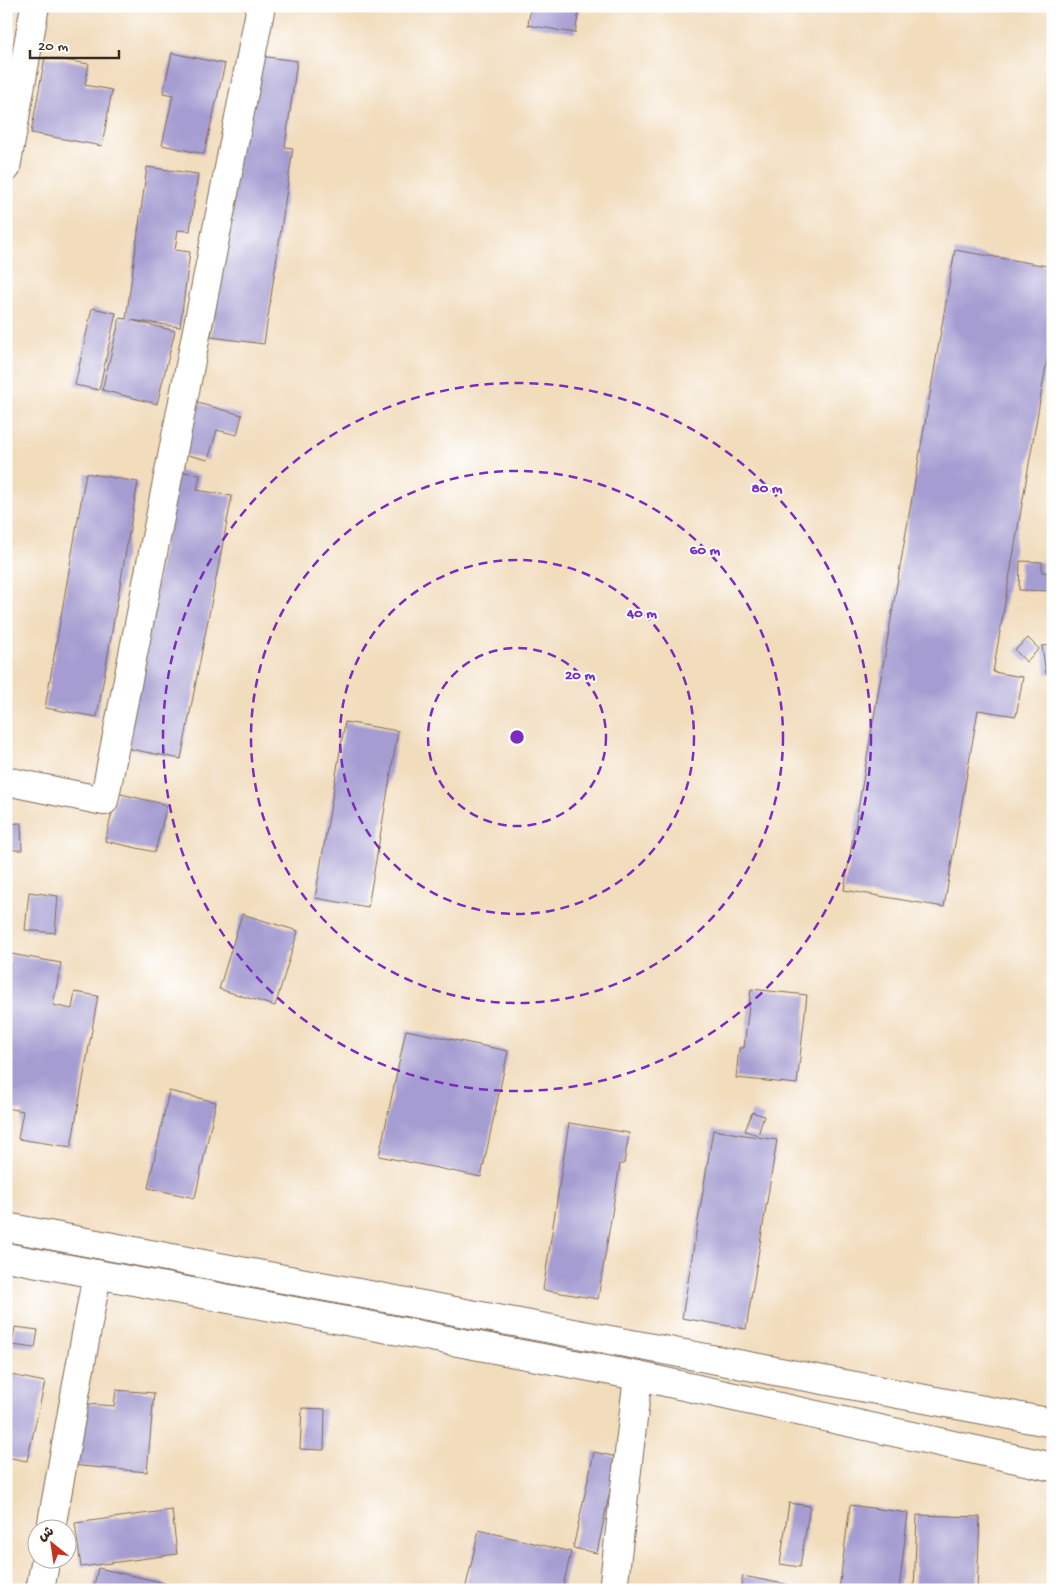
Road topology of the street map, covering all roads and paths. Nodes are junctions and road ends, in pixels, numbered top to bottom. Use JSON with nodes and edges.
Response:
{"nodes":[{"id":1,"x":35,"y":6,"type":"edge"},
{"id":2,"x":261,"y":6,"type":"edge"},
{"id":3,"x":6,"y":168,"type":"edge"},
{"id":4,"x":6,"y":781,"type":"edge"},
{"id":5,"x":6,"y":1227,"type":"edge"},
{"id":6,"x":6,"y":1257,"type":"edge"},
{"id":7,"x":97,"y":1274,"type":"junction"},
{"id":8,"x":638,"y":1376,"type":"junction"},
{"id":9,"x":1053,"y":1422,"type":"edge"},
{"id":10,"x":1053,"y":1467,"type":"edge"},
{"id":11,"x":53,"y":1518,"type":"edge"},
{"id":12,"x":44,"y":1568,"type":"edge"},
{"id":13,"x":40,"y":1590,"type":"edge"},
{"id":14,"x":613,"y":1590,"type":"edge"}],
"edges":[{"from":1,"to":3,"type":"main road"},
{"from":2,"to":4,"type":"main road"},
{"from":5,"to":9,"type":"main road"},
{"from":6,"to":7,"type":"main road"},
{"from":7,"to":8,"type":"main road"},
{"from":7,"to":11,"type":"main road"},
{"from":8,"to":10,"type":"main road"},
{"from":8,"to":14,"type":"main road"},
{"from":12,"to":13,"type":"main road"}]}
